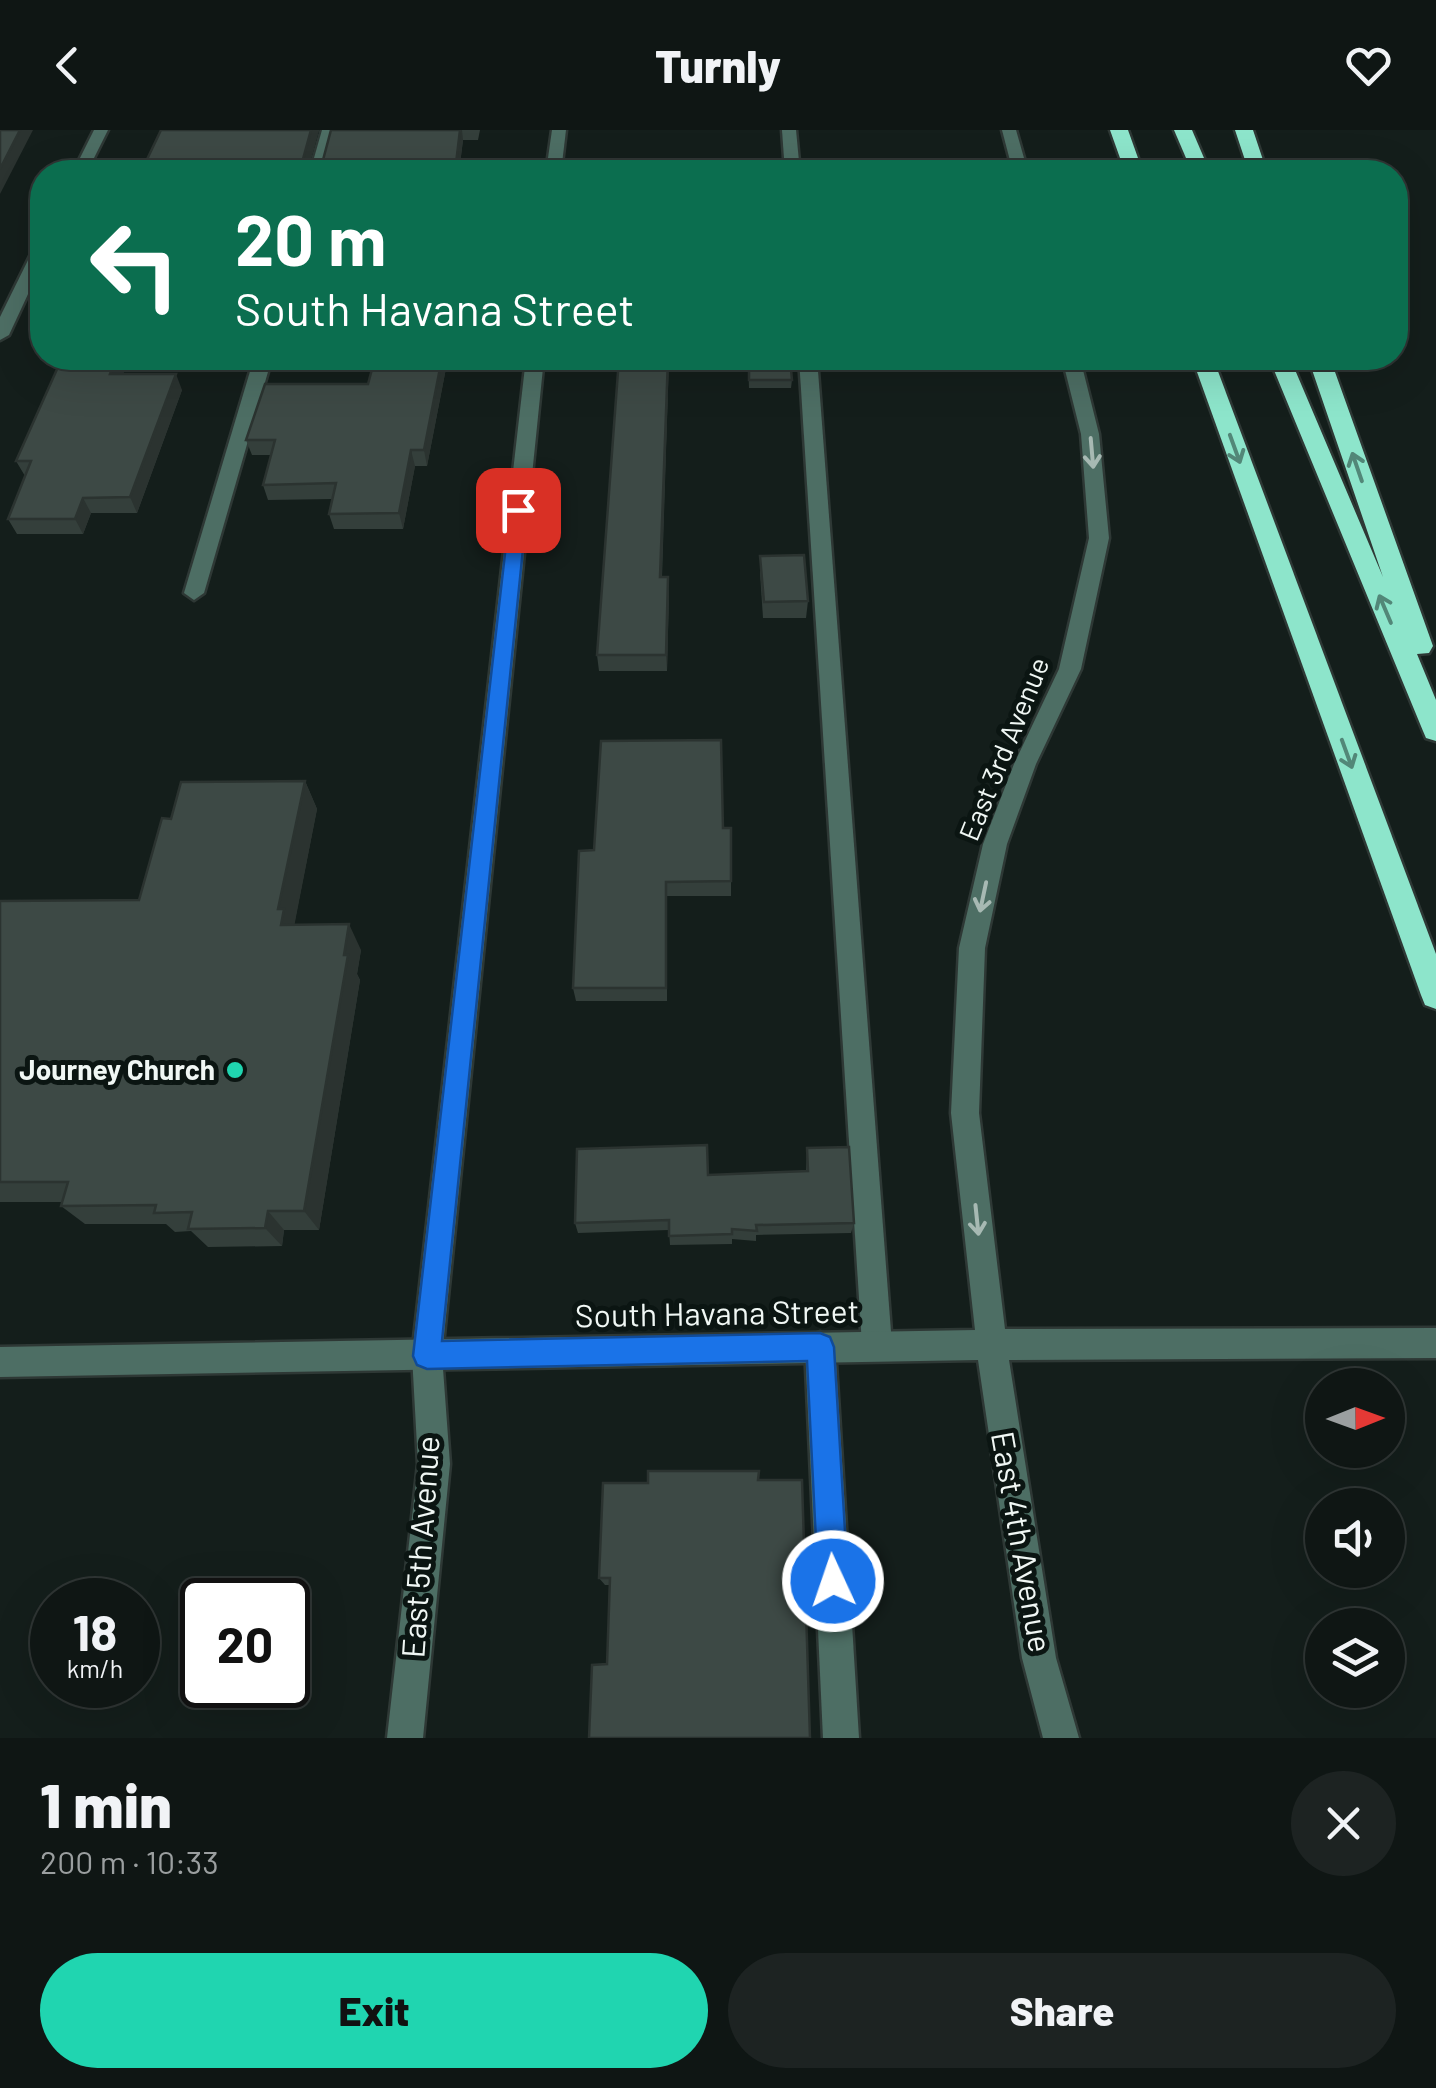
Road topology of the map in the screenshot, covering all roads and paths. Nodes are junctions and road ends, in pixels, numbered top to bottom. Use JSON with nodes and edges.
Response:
{"nodes":[{"id":1,"x":101,"y":130,"type":"edge"},
{"id":2,"x":329,"y":130,"type":"edge"},
{"id":3,"x":558,"y":130,"type":"edge"},
{"id":4,"x":789,"y":130,"type":"edge"},
{"id":5,"x":1009,"y":130,"type":"edge"},
{"id":6,"x":1119,"y":130,"type":"edge"},
{"id":7,"x":1183,"y":130,"type":"edge"},
{"id":8,"x":1244,"y":130,"type":"edge"},
{"id":9,"x":86,"y":160,"type":"edge"},
{"id":10,"x":320,"y":160,"type":"edge"},
{"id":11,"x":555,"y":160,"type":"edge"},
{"id":12,"x":791,"y":160,"type":"edge"},
{"id":13,"x":1018,"y":160,"type":"edge"},
{"id":14,"x":1130,"y":160,"type":"edge"},
{"id":15,"x":1196,"y":160,"type":"edge"},
{"id":16,"x":1254,"y":160,"type":"edge"},
{"id":17,"x":30,"y":267,"type":"edge"},
{"id":18,"x":8,"y":303,"type":"edge"},
{"id":19,"x":0,"y":335,"type":"edge"},
{"id":20,"x":259,"y":370,"type":"edge"},
{"id":21,"x":534,"y":370,"type":"edge"},
{"id":22,"x":809,"y":370,"type":"edge"},
{"id":23,"x":1074,"y":370,"type":"edge"},
{"id":24,"x":1206,"y":370,"type":"edge"},
{"id":25,"x":1284,"y":370,"type":"edge"},
{"id":26,"x":1323,"y":370,"type":"edge"},
{"id":27,"x":194,"y":593,"type":"dead end"},
{"id":28,"x":1436,"y":691,"type":"edge"},
{"id":29,"x":1436,"y":731,"type":"edge"},
{"id":30,"x":1436,"y":995,"type":"edge"},
{"id":31,"x":1436,"y":1343,"type":"edge"},
{"id":32,"x":990,"y":1344,"type":"junction"},
{"id":33,"x":876,"y":1345,"type":"junction"},
{"id":34,"x":820,"y":1347,"type":"junction"},
{"id":35,"x":427,"y":1356,"type":"junction"},
{"id":36,"x":0,"y":1362,"type":"edge"},
{"id":37,"x":405,"y":1738,"type":"edge"},
{"id":38,"x":841,"y":1738,"type":"edge"},
{"id":39,"x":1061,"y":1738,"type":"edge"}],
"edges":[{"from":1,"to":9,"type":"street"},
{"from":2,"to":10,"type":"street"},
{"from":3,"to":11,"type":"street"},
{"from":4,"to":12,"type":"street"},
{"from":5,"to":13,"type":"street"},
{"from":6,"to":14,"type":"highway"},
{"from":7,"to":15,"type":"highway"},
{"from":8,"to":16,"type":"highway"},
{"from":17,"to":18,"type":"street"},
{"from":18,"to":19,"type":"street"},
{"from":20,"to":27,"type":"street"},
{"from":21,"to":35,"type":"street"},
{"from":22,"to":33,"type":"street"},
{"from":23,"to":32,"type":"street","name":"East 3rd Avenue","one_way":true},
{"from":24,"to":30,"type":"highway","one_way":true},
{"from":29,"to":25,"type":"highway","one_way":true},
{"from":28,"to":26,"type":"highway","one_way":true},
{"from":31,"to":32,"type":"street","name":"South Havana Street"},
{"from":32,"to":33,"type":"street","name":"South Havana Street"},
{"from":32,"to":39,"type":"street","name":"East 4th Avenue"},
{"from":33,"to":34,"type":"street","name":"South Havana Street"},
{"from":34,"to":35,"type":"street","name":"South Havana Street"},
{"from":34,"to":38,"type":"street"},
{"from":35,"to":36,"type":"street","name":"South Havana Street"},
{"from":35,"to":37,"type":"street","name":"East 5th Avenue"}]}
